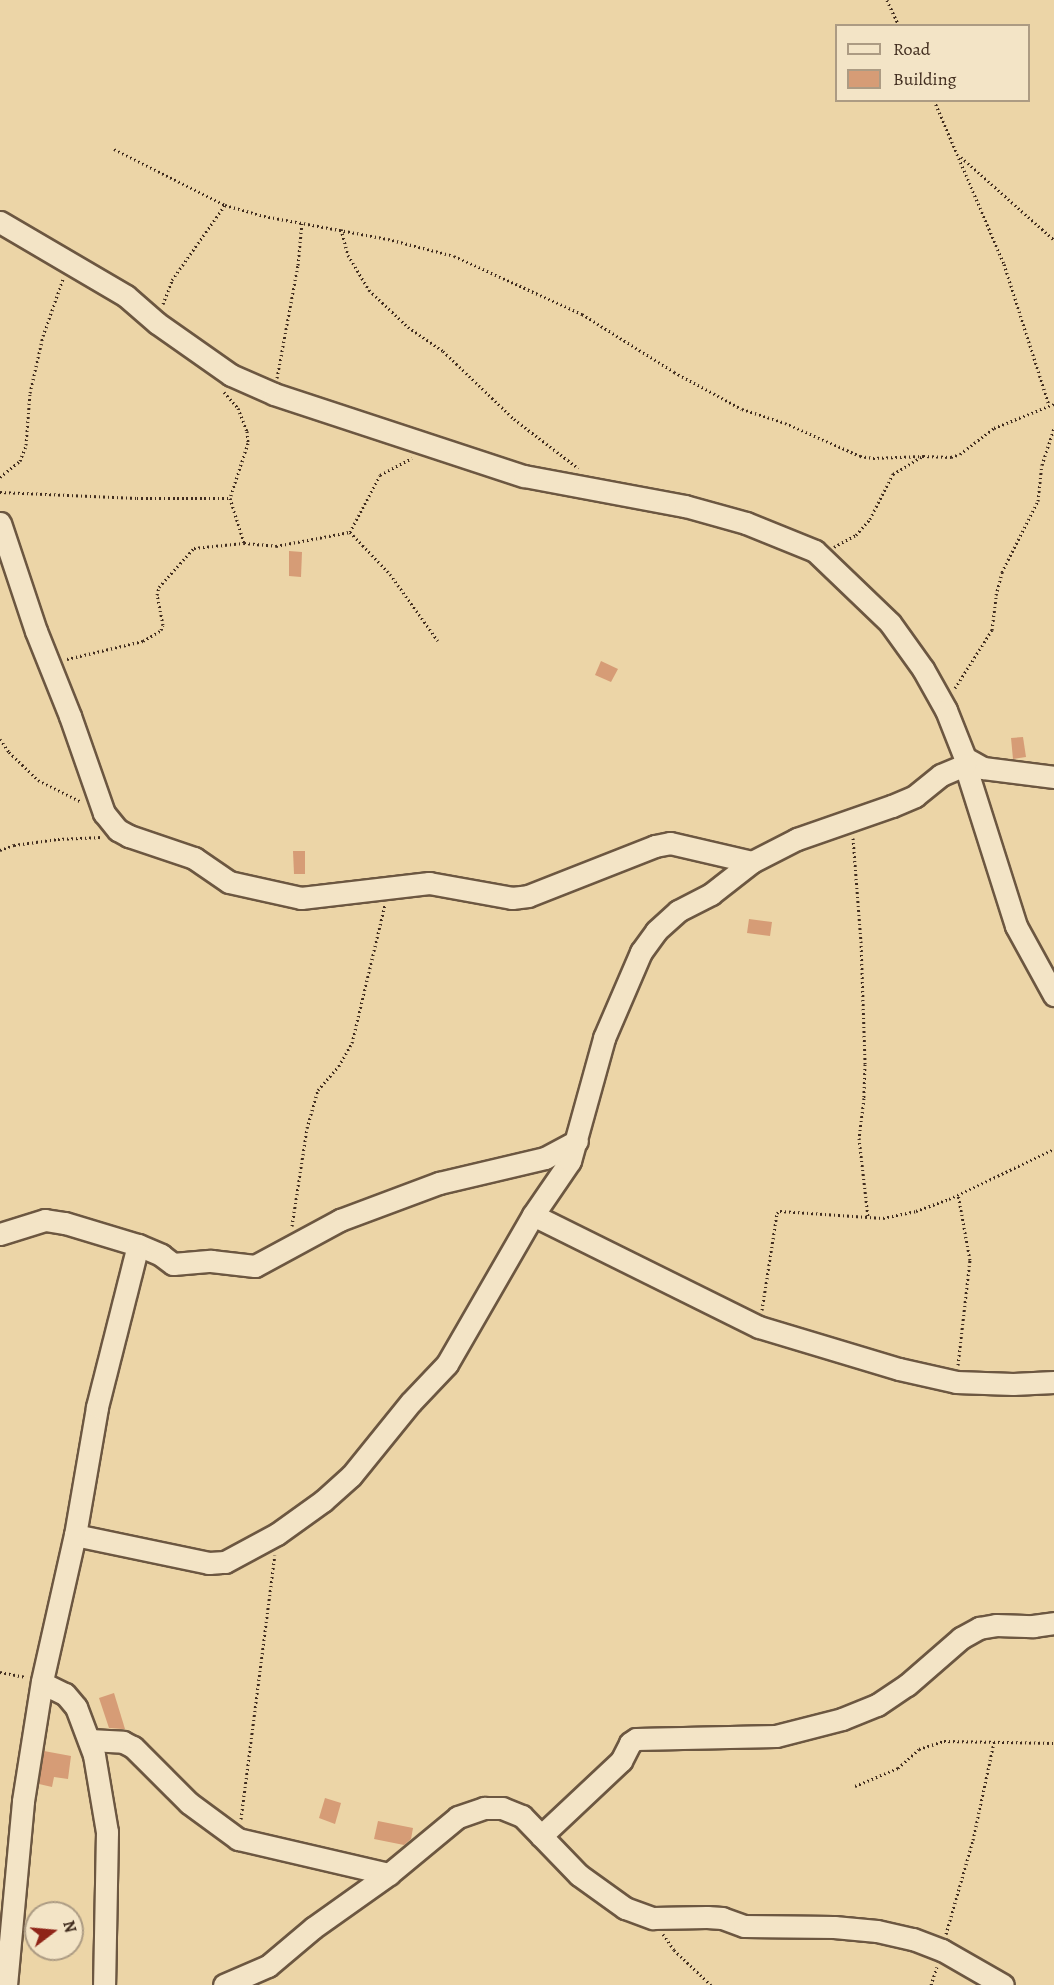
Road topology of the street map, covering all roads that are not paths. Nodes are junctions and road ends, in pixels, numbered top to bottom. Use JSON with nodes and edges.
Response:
{"nodes":[{"id":1,"x":0,"y":222,"type":"edge"},
{"id":2,"x":0,"y":523,"type":"edge"},
{"id":3,"x":965,"y":761,"type":"junction"},
{"id":4,"x":1054,"y":777,"type":"edge"},
{"id":5,"x":752,"y":862,"type":"junction"},
{"id":6,"x":1054,"y":995,"type":"edge"},
{"id":7,"x":577,"y":1141,"type":"junction"},
{"id":8,"x":533,"y":1215,"type":"junction"},
{"id":9,"x":0,"y":1234,"type":"edge"},
{"id":10,"x":138,"y":1245,"type":"junction"},
{"id":11,"x":1054,"y":1382,"type":"edge"},
{"id":12,"x":75,"y":1535,"type":"junction"},
{"id":13,"x":1054,"y":1623,"type":"edge"},
{"id":14,"x":42,"y":1682,"type":"junction"},
{"id":15,"x":89,"y":1740,"type":"junction"},
{"id":16,"x":541,"y":1836,"type":"junction"},
{"id":17,"x":390,"y":1874,"type":"junction"},
{"id":18,"x":6,"y":1985,"type":"edge"},
{"id":19,"x":104,"y":1985,"type":"edge"},
{"id":20,"x":224,"y":1985,"type":"edge"},
{"id":21,"x":1004,"y":1985,"type":"edge"}],
"edges":[{"from":1,"to":3,"type":"street"},
{"from":2,"to":5,"type":"street"},
{"from":3,"to":4,"type":"street"},
{"from":3,"to":5,"type":"street"},
{"from":3,"to":6,"type":"street"},
{"from":5,"to":7,"type":"street"},
{"from":7,"to":8,"type":"street"},
{"from":7,"to":10,"type":"street"},
{"from":8,"to":11,"type":"street"},
{"from":8,"to":12,"type":"street"},
{"from":9,"to":10,"type":"street"},
{"from":10,"to":12,"type":"street"},
{"from":12,"to":14,"type":"street"},
{"from":13,"to":16,"type":"street"},
{"from":14,"to":15,"type":"street"},
{"from":14,"to":18,"type":"street"},
{"from":15,"to":17,"type":"street"},
{"from":15,"to":19,"type":"street"},
{"from":16,"to":17,"type":"street"},
{"from":16,"to":21,"type":"street"},
{"from":17,"to":20,"type":"street"}]}
